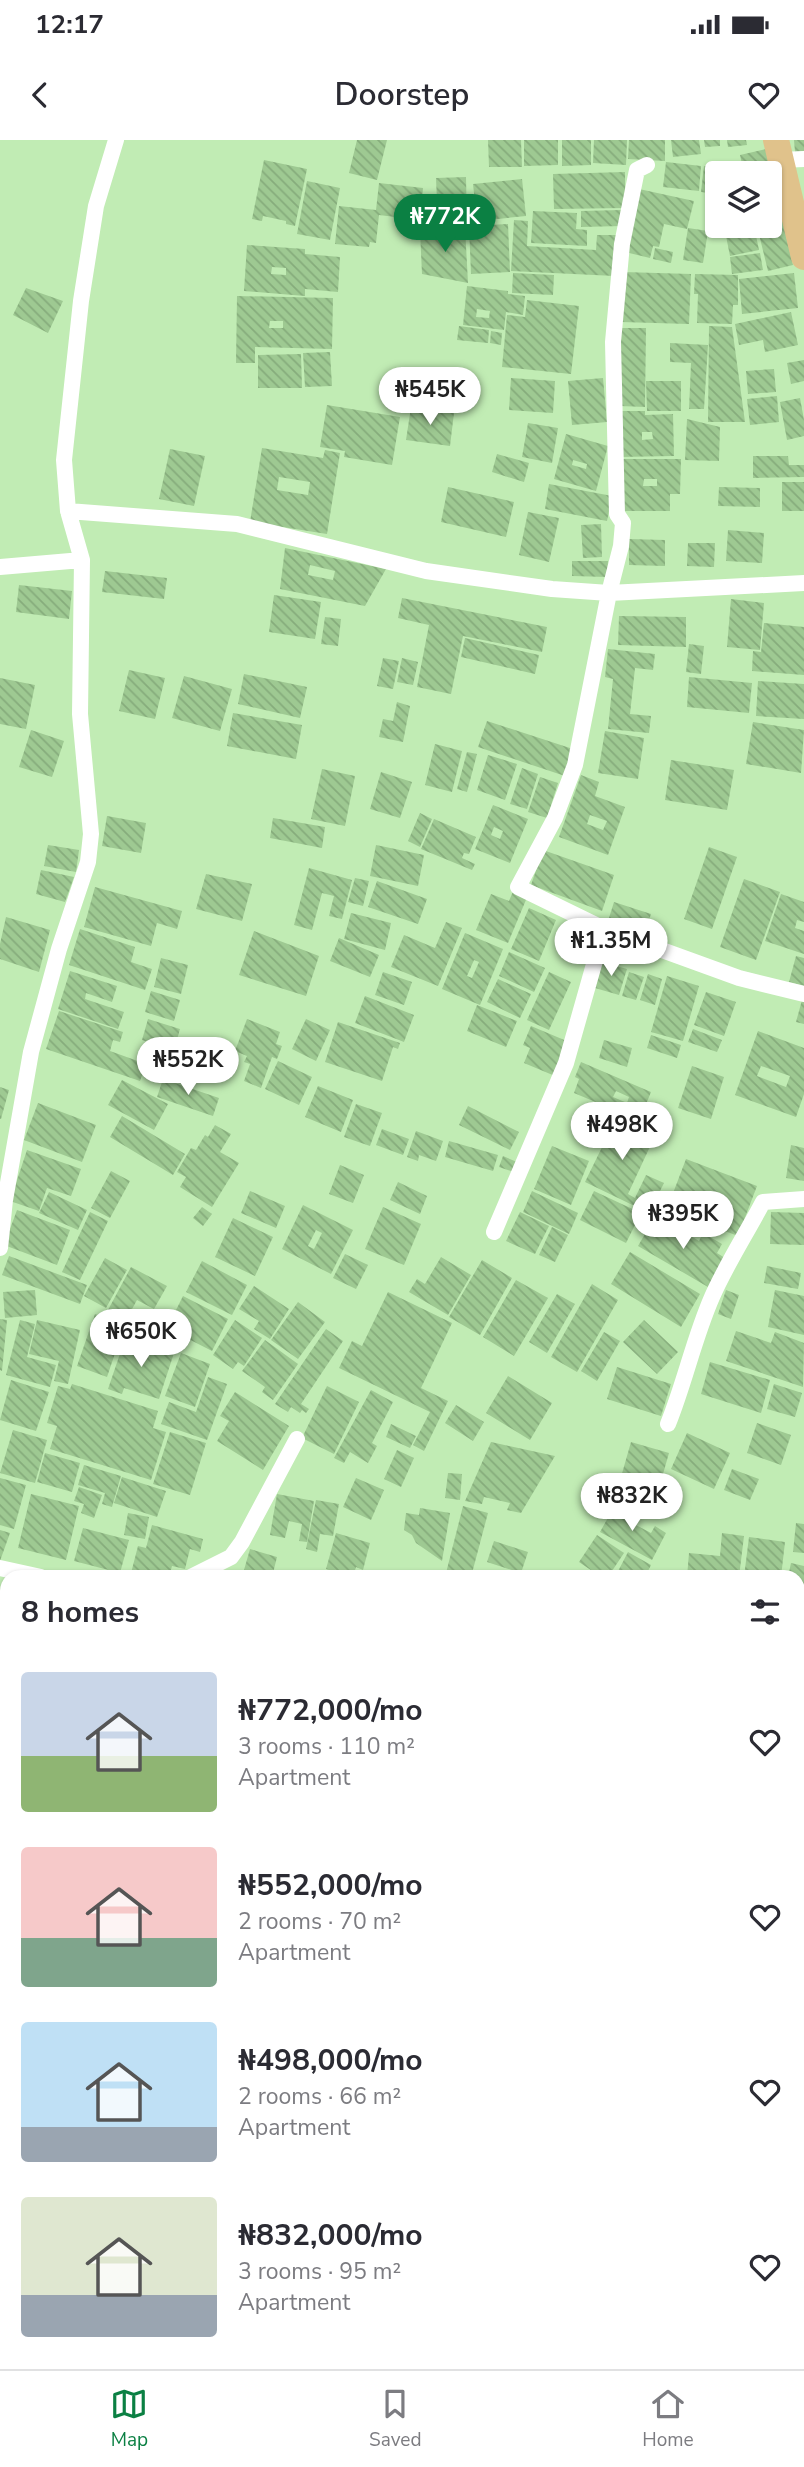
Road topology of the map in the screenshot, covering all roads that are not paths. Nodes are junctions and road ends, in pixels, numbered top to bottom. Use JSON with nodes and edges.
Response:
{"nodes":[{"id":1,"x":116,"y":140,"type":"edge"},
{"id":2,"x":787,"y":153,"type":"edge"},
{"id":3,"x":647,"y":165,"type":"dead end"},
{"id":4,"x":804,"y":257,"type":"edge"},
{"id":5,"x":68,"y":510,"type":"junction"},
{"id":6,"x":82,"y":560,"type":"junction"},
{"id":7,"x":0,"y":567,"type":"edge"},
{"id":8,"x":804,"y":583,"type":"edge"},
{"id":9,"x":609,"y":593,"type":"junction"},
{"id":10,"x":604,"y":929,"type":"junction"},
{"id":11,"x":804,"y":994,"type":"edge"},
{"id":12,"x":804,"y":1199,"type":"edge"},
{"id":13,"x":494,"y":1232,"type":"dead end"},
{"id":14,"x":0,"y":1248,"type":"edge"},
{"id":15,"x":668,"y":1424,"type":"dead end"},
{"id":16,"x":297,"y":1438,"type":"dead end"},
{"id":17,"x":205,"y":1570,"type":"edge"}],
"edges":[{"from":1,"to":5,"type":"street"},
{"from":2,"to":4,"type":"main road"},
{"from":3,"to":9,"type":"street"},
{"from":5,"to":6,"type":"street"},
{"from":5,"to":9,"type":"street"},
{"from":6,"to":7,"type":"street"},
{"from":6,"to":14,"type":"street"},
{"from":8,"to":9,"type":"street"},
{"from":9,"to":10,"type":"street"},
{"from":10,"to":11,"type":"street"},
{"from":10,"to":13,"type":"street"},
{"from":12,"to":15,"type":"street"},
{"from":16,"to":17,"type":"street"}]}
